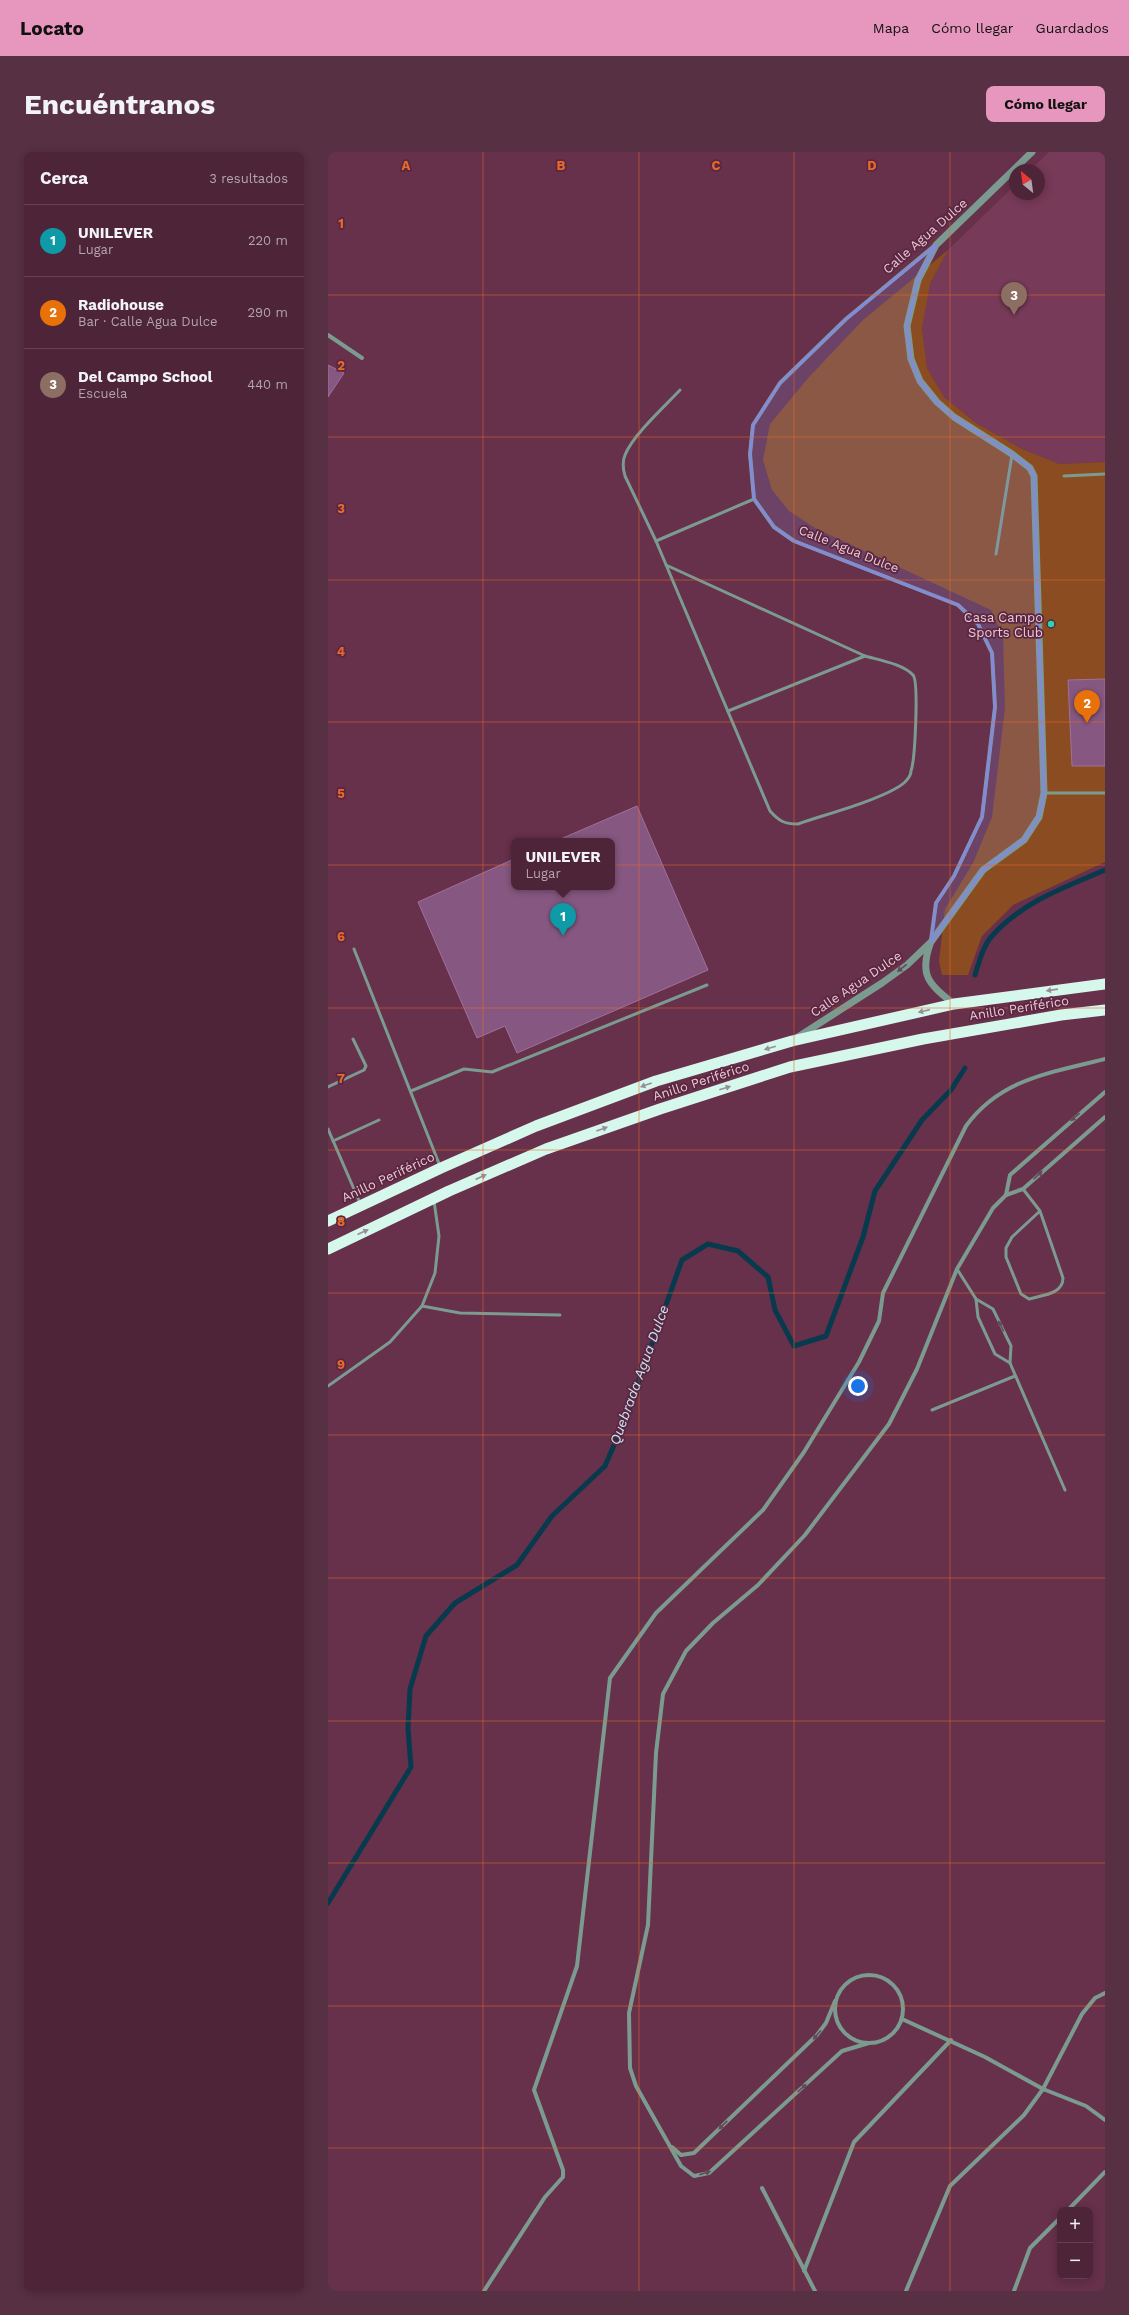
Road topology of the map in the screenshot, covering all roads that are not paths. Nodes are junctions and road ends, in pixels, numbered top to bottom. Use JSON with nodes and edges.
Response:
{"nodes":[{"id":1,"x":1032,"y":152,"type":"edge"},
{"id":2,"x":936,"y":245,"type":"junction"},
{"id":3,"x":328,"y":335,"type":"edge"},
{"id":4,"x":362,"y":358,"type":"dead end"},
{"id":5,"x":680,"y":390,"type":"dead end"},
{"id":6,"x":1012,"y":454,"type":"junction"},
{"id":7,"x":1105,"y":474,"type":"edge"},
{"id":8,"x":1064,"y":476,"type":"dead end"},
{"id":9,"x":754,"y":500,"type":"junction"},
{"id":10,"x":656,"y":541,"type":"junction"},
{"id":11,"x":996,"y":554,"type":"dead end"},
{"id":12,"x":666,"y":565,"type":"junction"},
{"id":13,"x":865,"y":656,"type":"junction"},
{"id":14,"x":728,"y":711,"type":"junction"},
{"id":15,"x":1044,"y":793,"type":"junction"},
{"id":16,"x":1105,"y":793,"type":"edge"},
{"id":17,"x":931,"y":942,"type":"junction"},
{"id":18,"x":354,"y":949,"type":"dead end"},
{"id":19,"x":1105,"y":984,"type":"edge"},
{"id":20,"x":707,"y":985,"type":"dead end"},
{"id":21,"x":954,"y":1004,"type":"junction"},
{"id":22,"x":1103,"y":1011,"type":"edge"},
{"id":23,"x":353,"y":1039,"type":"dead end"},
{"id":24,"x":792,"y":1041,"type":"junction"},
{"id":25,"x":1105,"y":1059,"type":"edge"},
{"id":26,"x":328,"y":1087,"type":"edge"},
{"id":27,"x":411,"y":1091,"type":"junction"},
{"id":28,"x":1105,"y":1092,"type":"edge"},
{"id":29,"x":1105,"y":1117,"type":"edge"},
{"id":30,"x":379,"y":1120,"type":"dead end"},
{"id":31,"x":328,"y":1129,"type":"edge"},
{"id":32,"x":333,"y":1141,"type":"junction"},
{"id":33,"x":441,"y":1168,"type":"junction"},
{"id":34,"x":1023,"y":1189,"type":"junction"},
{"id":35,"x":1006,"y":1194,"type":"junction"},
{"id":36,"x":434,"y":1199,"type":"junction"},
{"id":37,"x":361,"y":1205,"type":"junction"},
{"id":38,"x":1040,"y":1212,"type":"junction"},
{"id":39,"x":328,"y":1221,"type":"edge"},
{"id":40,"x":328,"y":1249,"type":"edge"},
{"id":41,"x":957,"y":1269,"type":"junction"},
{"id":42,"x":976,"y":1299,"type":"junction"},
{"id":43,"x":422,"y":1306,"type":"junction"},
{"id":44,"x":560,"y":1315,"type":"dead end"},
{"id":45,"x":1010,"y":1363,"type":"junction"},
{"id":46,"x":1015,"y":1376,"type":"junction"},
{"id":47,"x":328,"y":1386,"type":"edge"},
{"id":48,"x":932,"y":1410,"type":"dead end"},
{"id":49,"x":1065,"y":1490,"type":"dead end"},
{"id":50,"x":1105,"y":1993,"type":"edge"},
{"id":51,"x":835,"y":2001,"type":"junction"},
{"id":52,"x":902,"y":2019,"type":"junction"},
{"id":53,"x":951,"y":2040,"type":"junction"},
{"id":54,"x":868,"y":2043,"type":"junction"},
{"id":55,"x":1043,"y":2089,"type":"junction"},
{"id":56,"x":1105,"y":2120,"type":"edge"},
{"id":57,"x":668,"y":2144,"type":"junction"},
{"id":58,"x":1105,"y":2172,"type":"edge"},
{"id":59,"x":762,"y":2188,"type":"dead end"},
{"id":60,"x":1071,"y":2207,"type":"edge"},
{"id":61,"x":1057,"y":2221,"type":"edge"},
{"id":62,"x":804,"y":2271,"type":"junction"},
{"id":63,"x":484,"y":2291,"type":"edge"},
{"id":64,"x":815,"y":2291,"type":"edge"},
{"id":65,"x":906,"y":2291,"type":"edge"},
{"id":66,"x":1014,"y":2291,"type":"edge"}],
"edges":[{"from":1,"to":2,"type":"street","name":"Calle Agua Dulce"},
{"from":2,"to":6,"type":"street"},
{"from":2,"to":9,"type":"street","name":"Calle Agua Dulce"},
{"from":3,"to":4,"type":"street"},
{"from":5,"to":10,"type":"lane"},
{"from":6,"to":11,"type":"lane"},
{"from":6,"to":15,"type":"street"},
{"from":7,"to":8,"type":"lane"},
{"from":9,"to":10,"type":"lane"},
{"from":9,"to":17,"type":"street","name":"Calle Agua Dulce"},
{"from":10,"to":12,"type":"lane"},
{"from":12,"to":13,"type":"lane"},
{"from":12,"to":14,"type":"lane"},
{"from":13,"to":14,"type":"lane"},
{"from":13,"to":14,"type":"lane"},
{"from":15,"to":16,"type":"lane"},
{"from":15,"to":17,"type":"street"},
{"from":17,"to":21,"type":"street","name":"Calle Agua Dulce"},
{"from":17,"to":24,"type":"street","name":"Calle Agua Dulce","one_way":true},
{"from":18,"to":27,"type":"lane"},
{"from":19,"to":21,"type":"highway","name":"Anillo Periférico","one_way":true},
{"from":20,"to":27,"type":"lane"},
{"from":21,"to":24,"type":"highway","name":"Anillo Periférico","one_way":true},
{"from":36,"to":22,"type":"highway","name":"Anillo Periférico","one_way":true},
{"from":23,"to":26,"type":"lane"},
{"from":24,"to":33,"type":"highway","name":"Anillo Periférico","one_way":true},
{"from":25,"to":63,"type":"street"},
{"from":27,"to":33,"type":"lane"},
{"from":28,"to":35,"type":"street","one_way":true},
{"from":34,"to":29,"type":"street","one_way":true},
{"from":30,"to":32,"type":"lane"},
{"from":31,"to":32,"type":"lane"},
{"from":32,"to":37,"type":"lane"},
{"from":33,"to":37,"type":"highway","name":"Anillo Periférico"},
{"from":34,"to":35,"type":"street"},
{"from":34,"to":38,"type":"lane"},
{"from":35,"to":41,"type":"street"},
{"from":40,"to":36,"type":"highway","name":"Anillo Periférico","one_way":true},
{"from":36,"to":43,"type":"lane"},
{"from":37,"to":39,"type":"highway","name":"Anillo Periférico"},
{"from":38,"to":38,"type":"lane"},
{"from":41,"to":42,"type":"lane"},
{"from":41,"to":57,"type":"street"},
{"from":42,"to":45,"type":"lane"},
{"from":45,"to":42,"type":"lane","one_way":true},
{"from":43,"to":44,"type":"lane"},
{"from":43,"to":47,"type":"lane"},
{"from":45,"to":46,"type":"lane"},
{"from":46,"to":48,"type":"lane"},
{"from":46,"to":49,"type":"lane"},
{"from":50,"to":55,"type":"street"},
{"from":51,"to":52,"type":"street"},
{"from":51,"to":54,"type":"street"},
{"from":51,"to":57,"type":"street","one_way":true},
{"from":52,"to":53,"type":"street"},
{"from":52,"to":54,"type":"street"},
{"from":53,"to":55,"type":"street"},
{"from":53,"to":62,"type":"street"},
{"from":57,"to":54,"type":"street","one_way":true},
{"from":55,"to":56,"type":"street"},
{"from":55,"to":65,"type":"street"},
{"from":58,"to":60,"type":"street"},
{"from":59,"to":62,"type":"street"},
{"from":61,"to":66,"type":"street"},
{"from":62,"to":64,"type":"street"}]}
